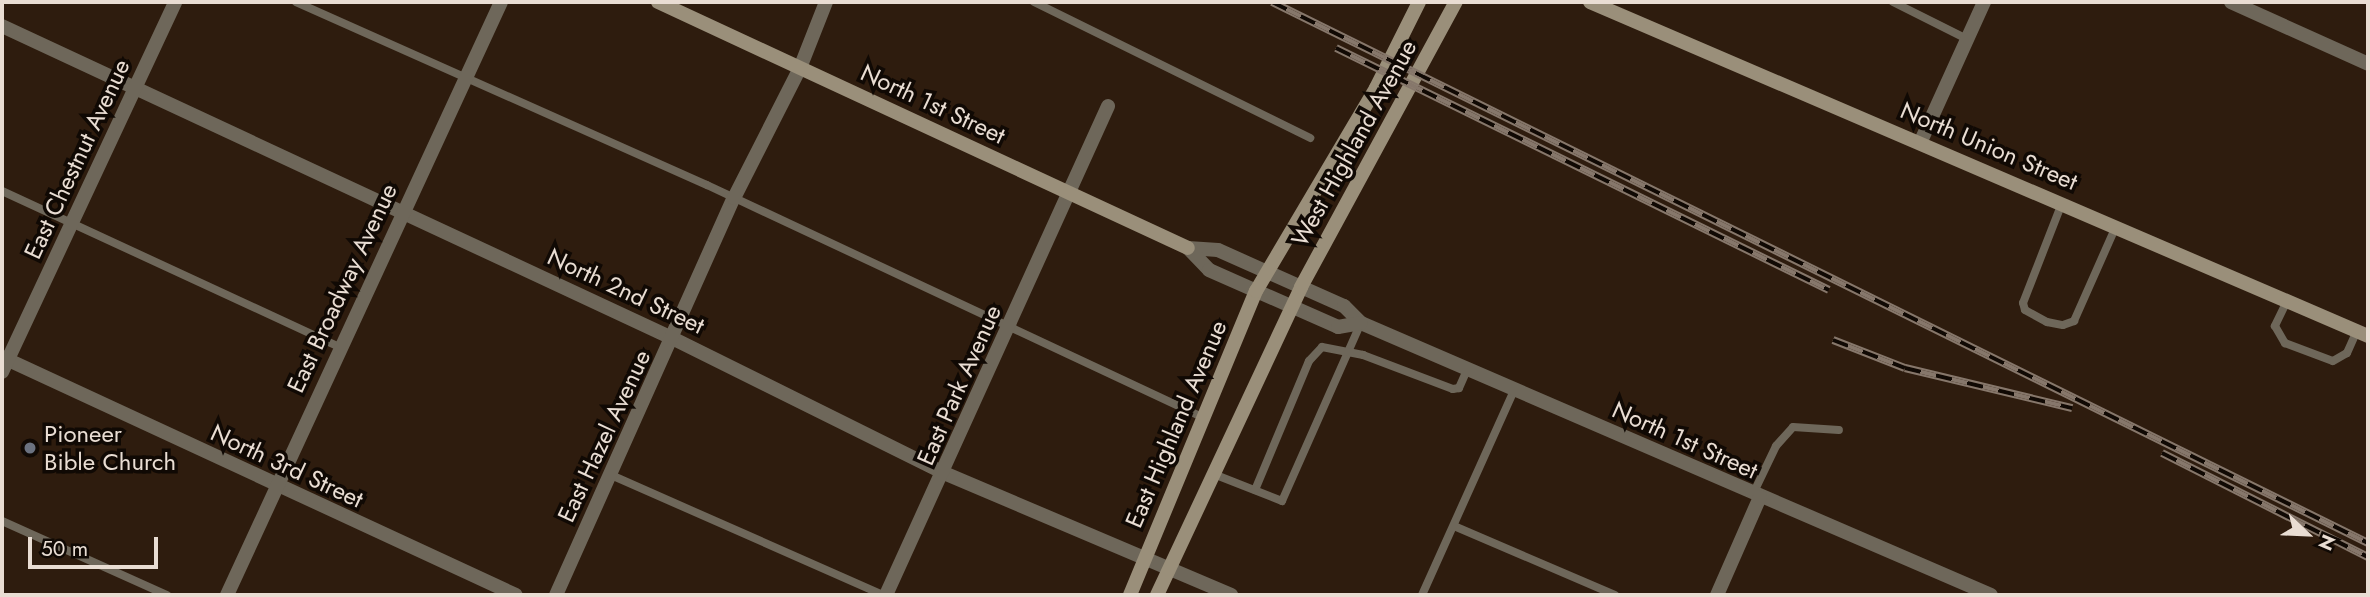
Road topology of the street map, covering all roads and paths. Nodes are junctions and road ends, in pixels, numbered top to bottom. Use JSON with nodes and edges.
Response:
{"nodes":[{"id":1,"x":175,"y":2,"type":"edge"},
{"id":2,"x":296,"y":2,"type":"edge"},
{"id":3,"x":501,"y":2,"type":"edge"},
{"id":4,"x":658,"y":2,"type":"edge"},
{"id":5,"x":826,"y":2,"type":"edge"},
{"id":6,"x":1034,"y":2,"type":"edge"},
{"id":7,"x":1419,"y":2,"type":"edge"},
{"id":8,"x":1456,"y":2,"type":"edge"},
{"id":9,"x":1590,"y":2,"type":"edge"},
{"id":10,"x":1893,"y":2,"type":"edge"},
{"id":11,"x":1984,"y":2,"type":"edge"},
{"id":12,"x":2231,"y":2,"type":"edge"},
{"id":13,"x":2,"y":26,"type":"edge"},
{"id":14,"x":1967,"y":38,"type":"junction"},
{"id":15,"x":2368,"y":64,"type":"edge"},
{"id":16,"x":800,"y":68,"type":"junction"},
{"id":17,"x":464,"y":78,"type":"junction"},
{"id":18,"x":135,"y":88,"type":"junction"},
{"id":19,"x":1108,"y":106,"type":"dead end"},
{"id":20,"x":1310,"y":138,"type":"dead end"},
{"id":21,"x":1921,"y":141,"type":"junction"},
{"id":22,"x":2,"y":191,"type":"edge"},
{"id":23,"x":1071,"y":193,"type":"junction"},
{"id":24,"x":734,"y":198,"type":"junction"},
{"id":25,"x":2062,"y":203,"type":"junction"},
{"id":26,"x":404,"y":212,"type":"junction"},
{"id":27,"x":74,"y":224,"type":"junction"},
{"id":28,"x":2116,"y":226,"type":"junction"},
{"id":29,"x":1188,"y":248,"type":"junction"},
{"id":30,"x":1268,"y":272,"type":"junction"},
{"id":31,"x":1301,"y":287,"type":"junction"},
{"id":32,"x":1256,"y":290,"type":"junction"},
{"id":33,"x":2287,"y":301,"type":"junction"},
{"id":34,"x":1291,"y":306,"type":"junction"},
{"id":35,"x":1361,"y":324,"type":"junction"},
{"id":36,"x":1010,"y":327,"type":"junction"},
{"id":37,"x":2362,"y":334,"type":"edge"},
{"id":38,"x":674,"y":339,"type":"junction"},
{"id":39,"x":340,"y":347,"type":"junction"},
{"id":40,"x":1349,"y":351,"type":"junction"},
{"id":41,"x":4,"y":363,"type":"edge"},
{"id":42,"x":1467,"y":370,"type":"junction"},
{"id":43,"x":1514,"y":390,"type":"junction"},
{"id":44,"x":1202,"y":417,"type":"junction"},
{"id":45,"x":1839,"y":430,"type":"dead end"},
{"id":46,"x":944,"y":473,"type":"junction"},
{"id":47,"x":611,"y":475,"type":"junction"},
{"id":48,"x":1216,"y":475,"type":"junction"},
{"id":49,"x":275,"y":487,"type":"junction"},
{"id":50,"x":1255,"y":490,"type":"junction"},
{"id":51,"x":1756,"y":496,"type":"junction"},
{"id":52,"x":2,"y":521,"type":"edge"},
{"id":53,"x":1454,"y":526,"type":"junction"},
{"id":54,"x":1144,"y":558,"type":"junction"},
{"id":55,"x":1171,"y":570,"type":"junction"},
{"id":56,"x":167,"y":595,"type":"edge"},
{"id":57,"x":227,"y":595,"type":"edge"},
{"id":58,"x":516,"y":595,"type":"edge"},
{"id":59,"x":556,"y":595,"type":"edge"},
{"id":60,"x":885,"y":595,"type":"edge"},
{"id":61,"x":1130,"y":595,"type":"edge"},
{"id":62,"x":1157,"y":595,"type":"edge"},
{"id":63,"x":1231,"y":595,"type":"edge"},
{"id":64,"x":1422,"y":595,"type":"edge"},
{"id":65,"x":1615,"y":595,"type":"edge"},
{"id":66,"x":1717,"y":595,"type":"edge"},
{"id":67,"x":1991,"y":595,"type":"edge"}],
"edges":[{"from":1,"to":18,"type":"street","name":"East Chestnut Avenue"},
{"from":2,"to":17,"type":"lane"},
{"from":3,"to":17,"type":"street","name":"East Broadway Avenue"},
{"from":4,"to":16,"type":"main road","name":"North 1st Street"},
{"from":5,"to":16,"type":"street","name":"East Hazel Avenue"},
{"from":6,"to":20,"type":"lane"},
{"from":7,"to":30,"type":"main road","name":"West Highland Avenue"},
{"from":8,"to":31,"type":"main road","name":"West Highland Avenue"},
{"from":9,"to":21,"type":"main road","name":"North Union Street"},
{"from":10,"to":14,"type":"lane"},
{"from":11,"to":14,"type":"street"},
{"from":12,"to":15,"type":"street"},
{"from":13,"to":18,"type":"street","name":"North 2nd Street"},
{"from":14,"to":21,"type":"street"},
{"from":16,"to":23,"type":"main road","name":"North 1st Street"},
{"from":16,"to":24,"type":"street","name":"East Hazel Avenue"},
{"from":17,"to":24,"type":"lane"},
{"from":17,"to":26,"type":"street","name":"East Broadway Avenue"},
{"from":18,"to":26,"type":"street","name":"North 2nd Street"},
{"from":18,"to":27,"type":"street","name":"East Chestnut Avenue"},
{"from":19,"to":23,"type":"street","name":"East Park Avenue"},
{"from":21,"to":25,"type":"main road","name":"North Union Street"},
{"from":22,"to":27,"type":"lane"},
{"from":23,"to":29,"type":"main road","name":"North 1st Street"},
{"from":23,"to":36,"type":"street","name":"East Park Avenue"},
{"from":24,"to":36,"type":"lane"},
{"from":24,"to":38,"type":"street","name":"East Hazel Avenue"},
{"from":25,"to":28,"type":"main road","name":"North Union Street"},
{"from":25,"to":28,"type":"lane"},
{"from":26,"to":38,"type":"street","name":"North 2nd Street"},
{"from":26,"to":39,"type":"street","name":"East Broadway Avenue"},
{"from":27,"to":39,"type":"lane"},
{"from":27,"to":41,"type":"street","name":"East Chestnut Avenue"},
{"from":28,"to":33,"type":"main road","name":"North Union Street"},
{"from":29,"to":30,"type":"street","name":"North 1st Street"},
{"from":29,"to":32,"type":"street","name":"North 1st Street"},
{"from":30,"to":31,"type":"street","name":"North 1st Street"},
{"from":30,"to":32,"type":"main road","name":"East Highland Avenue"},
{"from":31,"to":34,"type":"main road","name":"West Highland Avenue"},
{"from":31,"to":35,"type":"street","name":"North 1st Street"},
{"from":32,"to":34,"type":"street","name":"North 1st Street"},
{"from":32,"to":44,"type":"main road","name":"East Highland Avenue"},
{"from":33,"to":37,"type":"main road","name":"North Union Street"},
{"from":33,"to":37,"type":"lane"},
{"from":34,"to":35,"type":"street","name":"North 1st Street"},
{"from":34,"to":48,"type":"main road"},
{"from":35,"to":40,"type":"lane"},
{"from":35,"to":42,"type":"street","name":"North 1st Street"},
{"from":36,"to":44,"type":"lane"},
{"from":36,"to":46,"type":"street","name":"East Park Avenue"},
{"from":38,"to":46,"type":"street","name":"North 2nd Street"},
{"from":38,"to":47,"type":"street","name":"East Hazel Avenue"},
{"from":39,"to":49,"type":"street","name":"East Broadway Avenue"},
{"from":40,"to":42,"type":"lane"},
{"from":40,"to":50,"type":"lane"},
{"from":40,"to":50,"type":"lane"},
{"from":41,"to":49,"type":"street","name":"North 3rd Street"},
{"from":42,"to":43,"type":"street","name":"North 1st Street"},
{"from":43,"to":51,"type":"street","name":"North 1st Street"},
{"from":43,"to":53,"type":"lane"},
{"from":44,"to":54,"type":"main road","name":"East Highland Avenue"},
{"from":45,"to":51,"type":"lane"},
{"from":46,"to":54,"type":"street","name":"North 2nd Street"},
{"from":46,"to":60,"type":"street","name":"East Park Avenue"},
{"from":47,"to":59,"type":"street","name":"East Hazel Avenue"},
{"from":47,"to":60,"type":"lane"},
{"from":48,"to":50,"type":"lane"},
{"from":48,"to":55,"type":"main road"},
{"from":49,"to":57,"type":"street","name":"East Broadway Avenue"},
{"from":49,"to":58,"type":"street","name":"North 3rd Street"},
{"from":51,"to":66,"type":"street"},
{"from":51,"to":67,"type":"street","name":"North 1st Street"},
{"from":52,"to":56,"type":"lane"},
{"from":53,"to":64,"type":"lane"},
{"from":53,"to":65,"type":"lane"},
{"from":54,"to":55,"type":"street","name":"North 2nd Street"},
{"from":54,"to":61,"type":"main road","name":"East Highland Avenue"},
{"from":55,"to":62,"type":"main road"},
{"from":55,"to":63,"type":"street","name":"North 2nd Street"}]}
